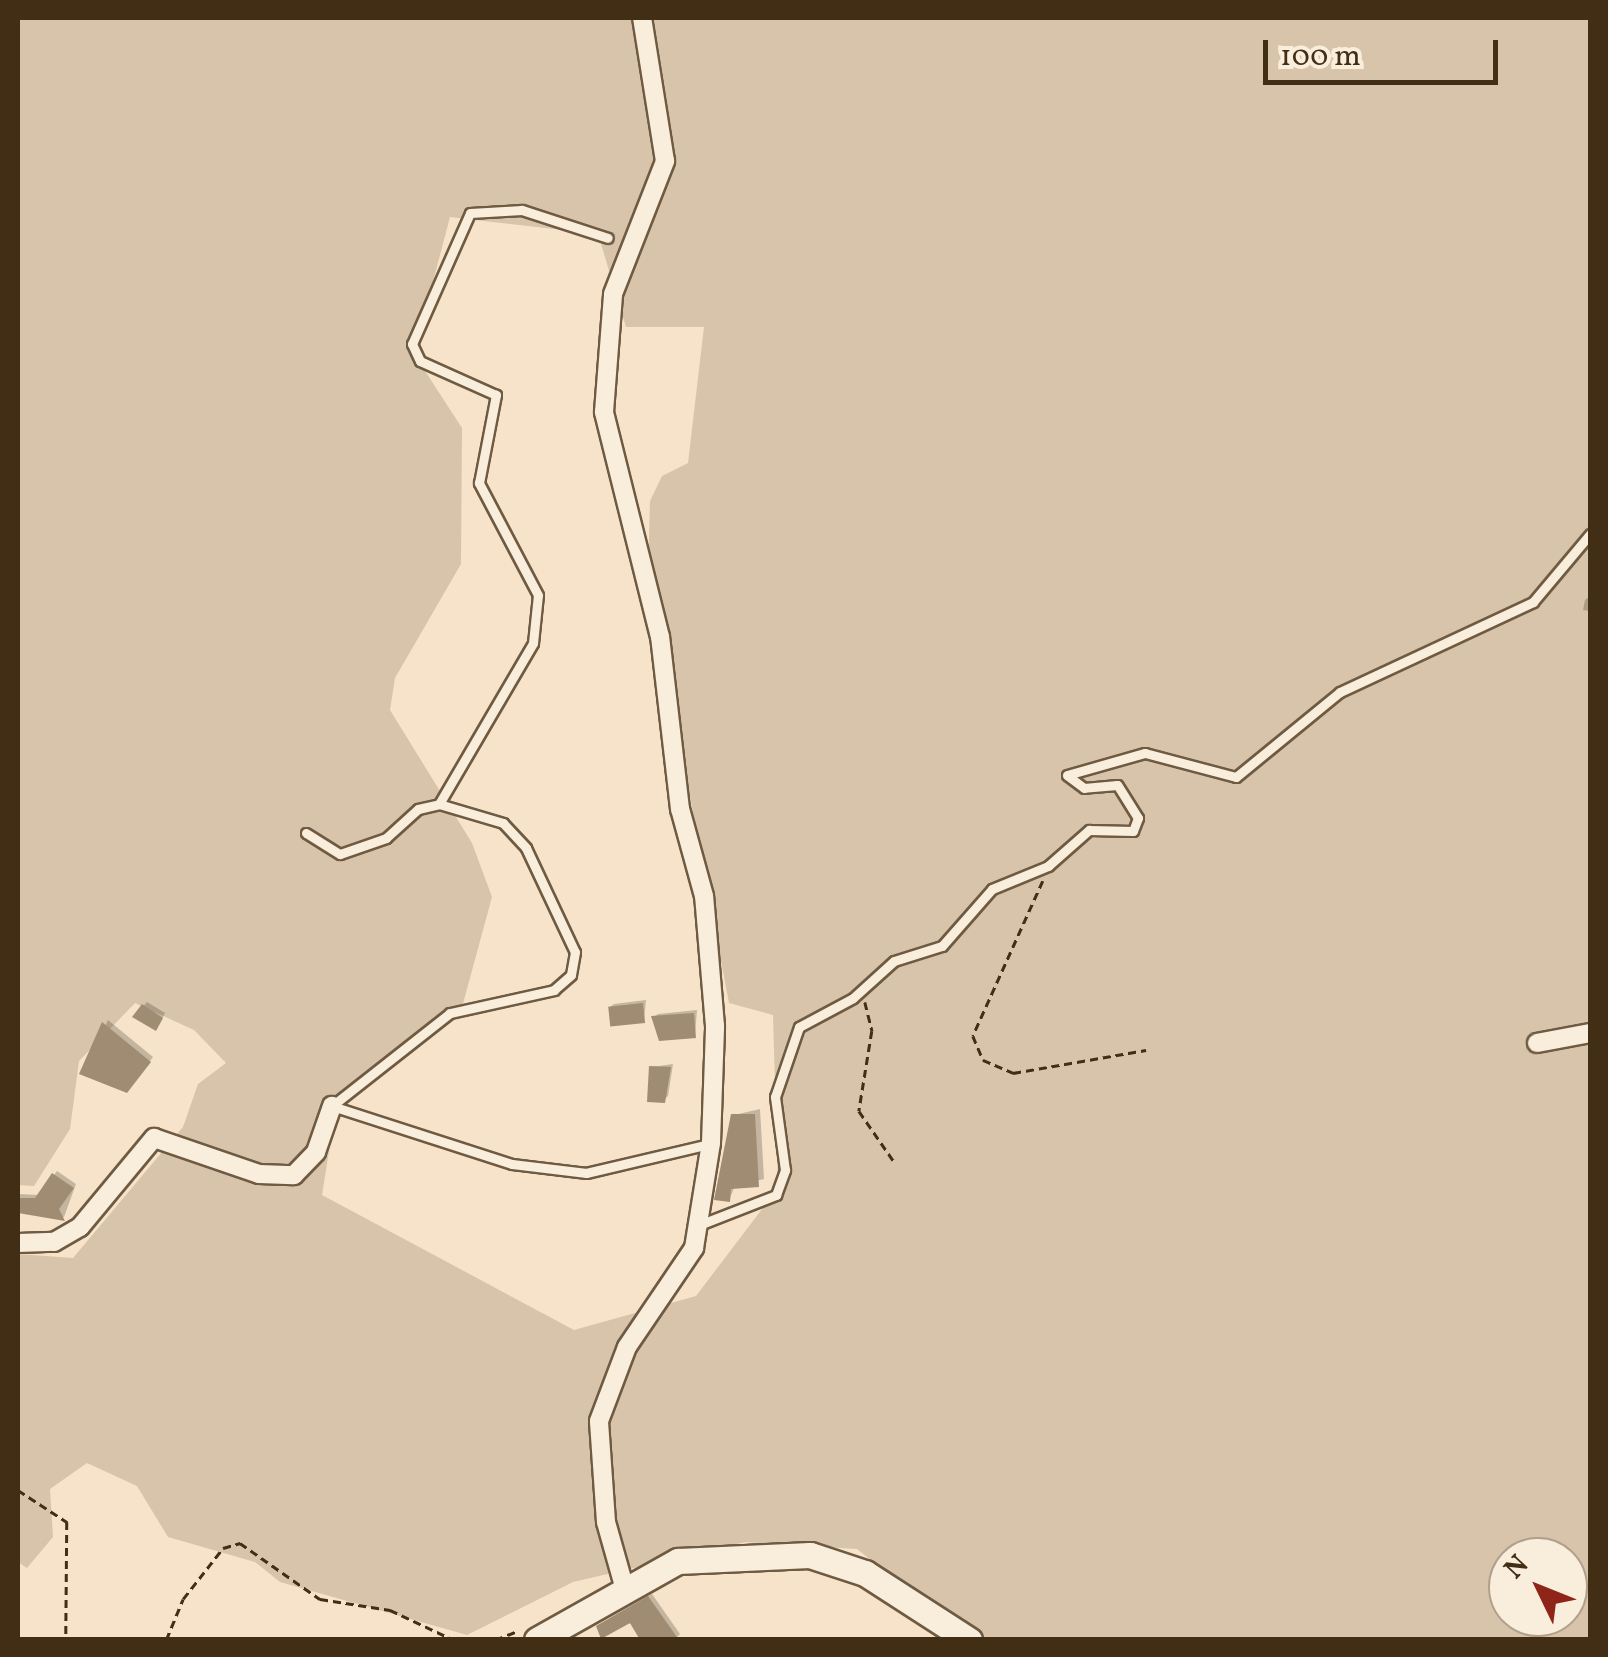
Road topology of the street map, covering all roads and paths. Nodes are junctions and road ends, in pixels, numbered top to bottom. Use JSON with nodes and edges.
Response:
{"nodes":[{"id":1,"x":642,"y":18,"type":"edge"},
{"id":2,"x":608,"y":238,"type":"dead end"},
{"id":3,"x":1590,"y":534,"type":"edge"},
{"id":4,"x":438,"y":804,"type":"junction"},
{"id":5,"x":306,"y":833,"type":"dead end"},
{"id":6,"x":1048,"y":866,"type":"junction"},
{"id":7,"x":862,"y":991,"type":"junction"},
{"id":8,"x":1590,"y":1033,"type":"edge"},
{"id":9,"x":1537,"y":1043,"type":"dead end"},
{"id":10,"x":1146,"y":1050,"type":"dead end"},
{"id":11,"x":332,"y":1106,"type":"junction"},
{"id":12,"x":711,"y":1144,"type":"junction"},
{"id":13,"x":895,"y":1163,"type":"dead end"},
{"id":14,"x":699,"y":1225,"type":"junction"},
{"id":15,"x":18,"y":1243,"type":"edge"},
{"id":16,"x":18,"y":1490,"type":"edge"},
{"id":17,"x":624,"y":1586,"type":"junction"},
{"id":18,"x":66,"y":1640,"type":"edge"},
{"id":19,"x":166,"y":1640,"type":"edge"},
{"id":20,"x":454,"y":1640,"type":"edge"},
{"id":21,"x":538,"y":1640,"type":"edge"},
{"id":22,"x":969,"y":1640,"type":"edge"}],
"edges":[{"from":1,"to":12,"type":"street"},
{"from":2,"to":4,"type":"lane"},
{"from":3,"to":6,"type":"lane"},
{"from":4,"to":5,"type":"lane"},
{"from":4,"to":11,"type":"lane"},
{"from":6,"to":7,"type":"lane"},
{"from":6,"to":10,"type":"path"},
{"from":7,"to":13,"type":"path"},
{"from":7,"to":14,"type":"lane"},
{"from":8,"to":9,"type":"street"},
{"from":11,"to":12,"type":"lane"},
{"from":11,"to":15,"type":"street"},
{"from":12,"to":14,"type":"street"},
{"from":14,"to":17,"type":"street"},
{"from":16,"to":18,"type":"path"},
{"from":17,"to":21,"type":"street"},
{"from":17,"to":22,"type":"street"},
{"from":19,"to":20,"type":"path"}]}
